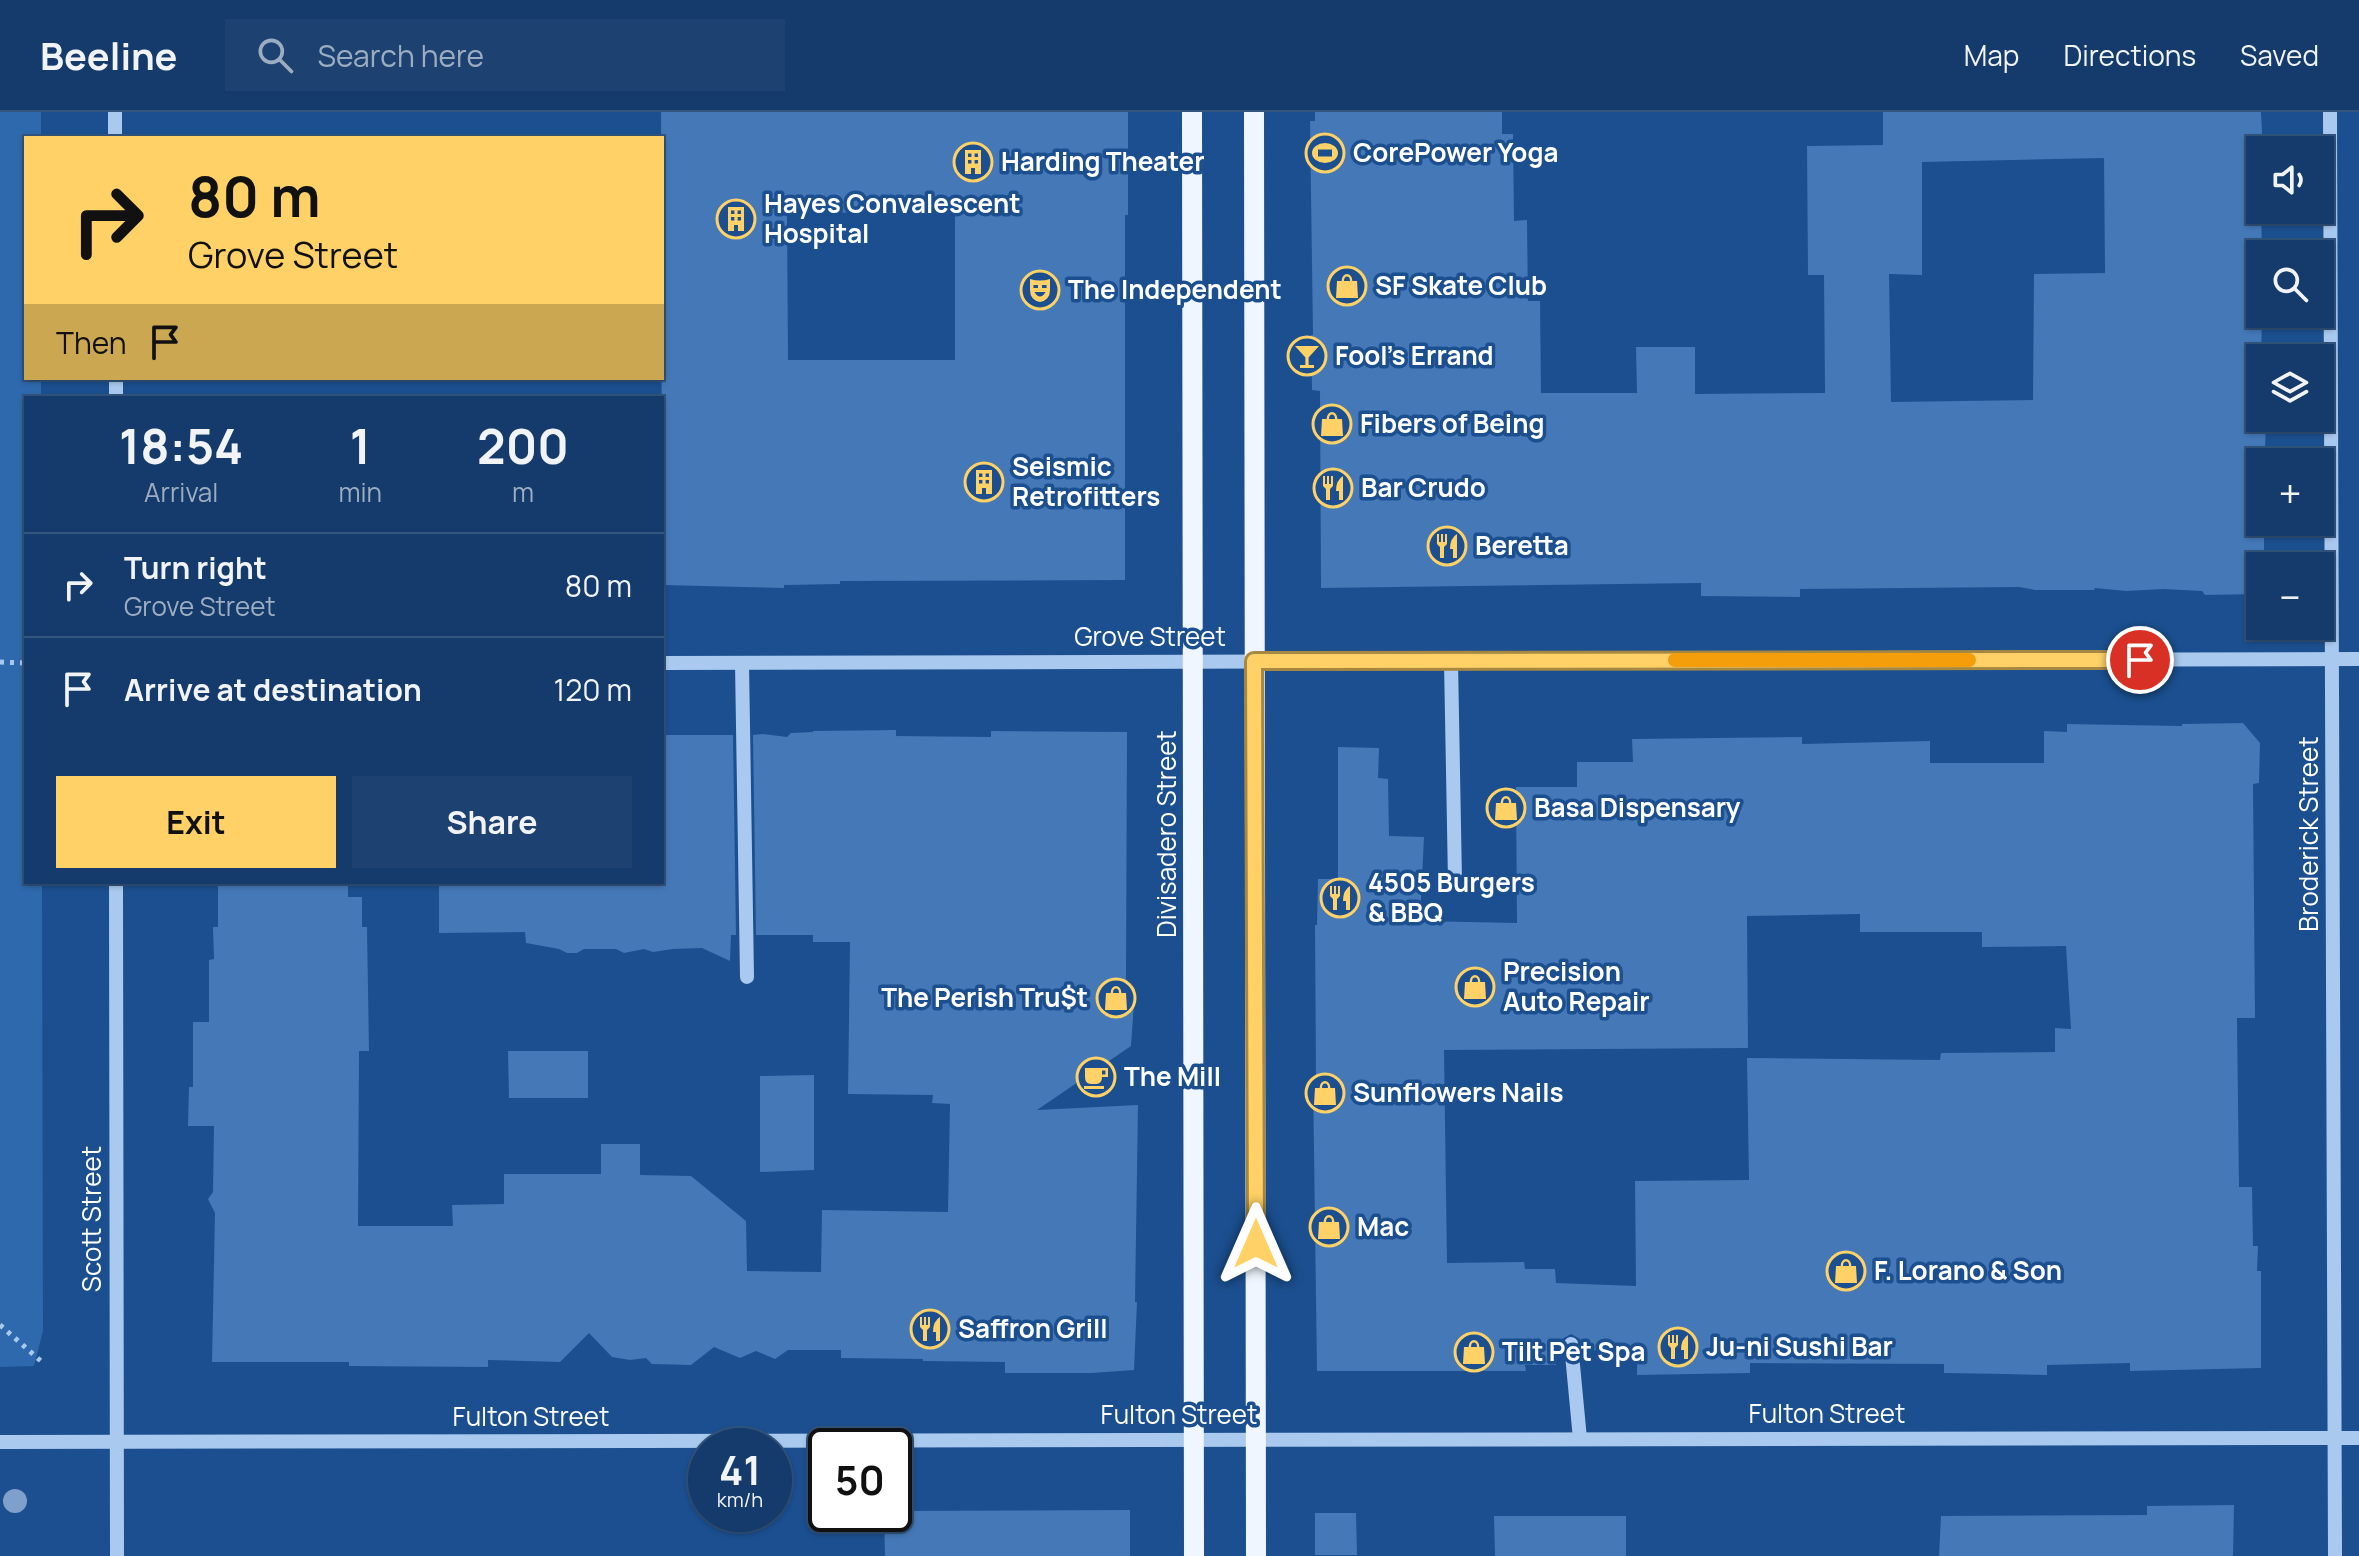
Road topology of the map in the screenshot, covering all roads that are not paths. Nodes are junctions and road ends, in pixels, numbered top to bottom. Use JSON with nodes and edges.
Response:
{"nodes":[{"id":1,"x":115,"y":112,"type":"edge"},
{"id":2,"x":1192,"y":112,"type":"edge"},
{"id":3,"x":1254,"y":112,"type":"edge"},
{"id":4,"x":2330,"y":112,"type":"edge"},
{"id":5,"x":115,"y":136,"type":"edge"},
{"id":6,"x":2332,"y":659,"type":"junction"},
{"id":7,"x":2359,"y":659,"type":"edge"},
{"id":8,"x":1193,"y":660,"type":"junction"},
{"id":9,"x":1254,"y":661,"type":"junction"},
{"id":10,"x":1451,"y":661,"type":"junction"},
{"id":11,"x":664,"y":663,"type":"edge"},
{"id":12,"x":742,"y":663,"type":"junction"},
{"id":13,"x":1455,"y":881,"type":"dead end"},
{"id":14,"x":116,"y":884,"type":"edge"},
{"id":15,"x":747,"y":977,"type":"dead end"},
{"id":16,"x":1571,"y":1344,"type":"dead end"},
{"id":17,"x":2335,"y":1438,"type":"junction"},
{"id":18,"x":2359,"y":1438,"type":"edge"},
{"id":19,"x":1195,"y":1439,"type":"junction"},
{"id":20,"x":1257,"y":1439,"type":"junction"},
{"id":21,"x":1580,"y":1439,"type":"junction"},
{"id":22,"x":0,"y":1442,"type":"edge"},
{"id":23,"x":117,"y":1442,"type":"junction"},
{"id":24,"x":117,"y":1556,"type":"edge"},
{"id":25,"x":1194,"y":1556,"type":"edge"},
{"id":26,"x":1256,"y":1556,"type":"edge"},
{"id":27,"x":2335,"y":1556,"type":"edge"}],
"edges":[{"from":1,"to":5,"type":"street"},
{"from":2,"to":8,"type":"main road","name":"Divisadero Street"},
{"from":3,"to":9,"type":"main road"},
{"from":4,"to":6,"type":"street","name":"Broderick Street"},
{"from":6,"to":7,"type":"street","name":"Grove Street"},
{"from":6,"to":10,"type":"street","name":"Grove Street"},
{"from":6,"to":17,"type":"street","name":"Broderick Street"},
{"from":8,"to":9,"type":"street","name":"Grove Street"},
{"from":8,"to":12,"type":"street","name":"Grove Street"},
{"from":8,"to":19,"type":"main road","name":"Divisadero Street"},
{"from":9,"to":10,"type":"street","name":"Grove Street"},
{"from":9,"to":20,"type":"main road"},
{"from":10,"to":13,"type":"street"},
{"from":11,"to":12,"type":"street","name":"Grove Street"},
{"from":12,"to":15,"type":"street"},
{"from":14,"to":23,"type":"street","name":"Scott Street"},
{"from":16,"to":21,"type":"street"},
{"from":17,"to":18,"type":"street","name":"Fulton Street"},
{"from":17,"to":21,"type":"street","name":"Fulton Street"},
{"from":17,"to":27,"type":"street","name":"Broderick Street"},
{"from":19,"to":20,"type":"street","name":"Fulton Street"},
{"from":19,"to":23,"type":"street","name":"Fulton Street"},
{"from":19,"to":25,"type":"main road","name":"Divisadero Street"},
{"from":20,"to":21,"type":"street","name":"Fulton Street"},
{"from":20,"to":26,"type":"main road"},
{"from":22,"to":23,"type":"street","name":"Fulton Street"},
{"from":23,"to":24,"type":"street","name":"Scott Street"}]}
